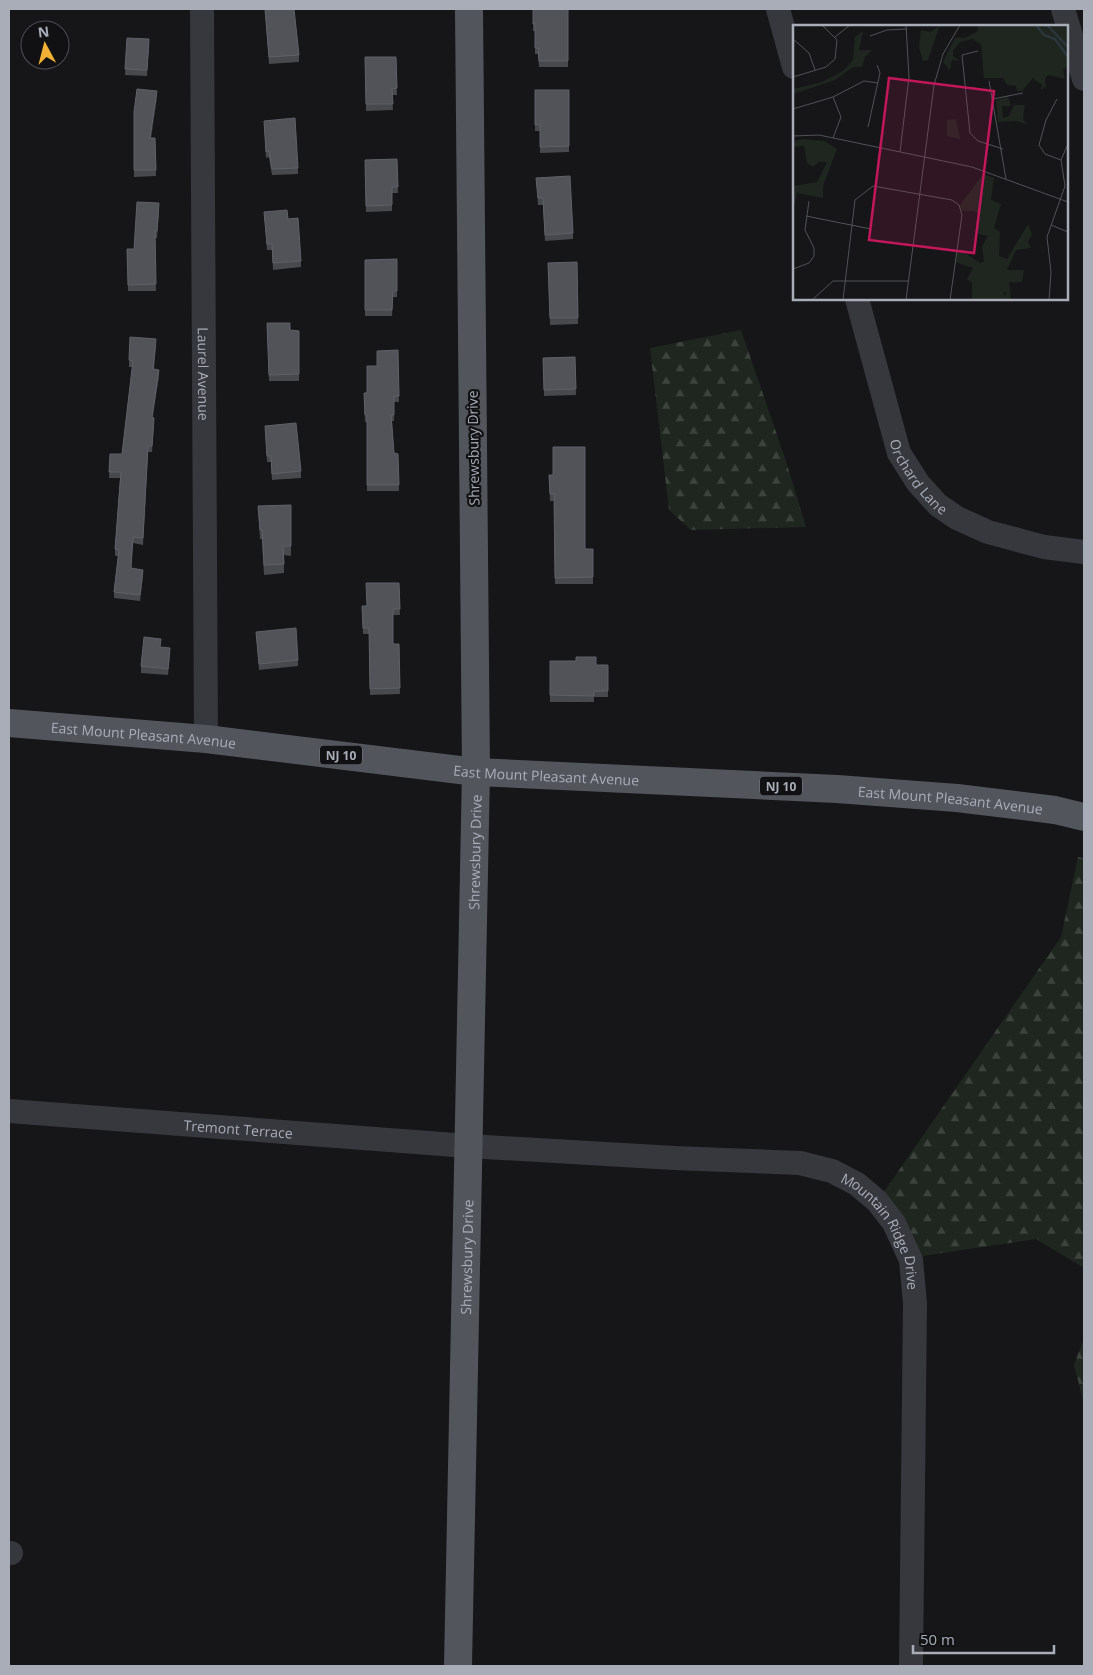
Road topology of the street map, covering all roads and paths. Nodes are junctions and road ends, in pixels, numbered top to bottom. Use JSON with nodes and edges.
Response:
{"nodes":[{"id":1,"x":202,"y":9,"type":"edge"},
{"id":2,"x":469,"y":9,"type":"edge"},
{"id":3,"x":778,"y":9,"type":"edge"},
{"id":4,"x":1063,"y":9,"type":"edge"},
{"id":5,"x":1068,"y":25,"type":"edge"},
{"id":6,"x":1068,"y":26,"type":"edge"},
{"id":7,"x":793,"y":63,"type":"edge"},
{"id":8,"x":1084,"y":79,"type":"edge"},
{"id":9,"x":857,"y":300,"type":"edge"},
{"id":10,"x":1084,"y":552,"type":"edge"},
{"id":11,"x":9,"y":723,"type":"edge"},
{"id":12,"x":206,"y":739,"type":"junction"},
{"id":13,"x":476,"y":772,"type":"junction"},
{"id":14,"x":1084,"y":818,"type":"edge"},
{"id":15,"x":9,"y":1111,"type":"edge"},
{"id":16,"x":468,"y":1146,"type":"junction"},
{"id":17,"x":458,"y":1666,"type":"edge"},
{"id":18,"x":911,"y":1666,"type":"edge"}],
"edges":[{"from":1,"to":12,"type":"street","name":"Laurel Avenue"},
{"from":2,"to":13,"type":"main road","name":"Shrewsbury Drive"},
{"from":3,"to":7,"type":"street"},
{"from":4,"to":5,"type":"street"},
{"from":6,"to":8,"type":"street"},
{"from":9,"to":10,"type":"street","name":"Orchard Lane"},
{"from":11,"to":12,"type":"main road","name":"East Mount Pleasant Avenue","number":"NJ 10"},
{"from":12,"to":13,"type":"main road","name":"East Mount Pleasant Avenue","number":"NJ 10"},
{"from":13,"to":14,"type":"main road","name":"East Mount Pleasant Avenue","number":"NJ 10"},
{"from":13,"to":16,"type":"main road","name":"Shrewsbury Drive"},
{"from":15,"to":16,"type":"street","name":"Tremont Terrace"},
{"from":16,"to":17,"type":"main road","name":"Shrewsbury Drive"},
{"from":16,"to":18,"type":"street","name":"Mountain Ridge Drive"}]}
